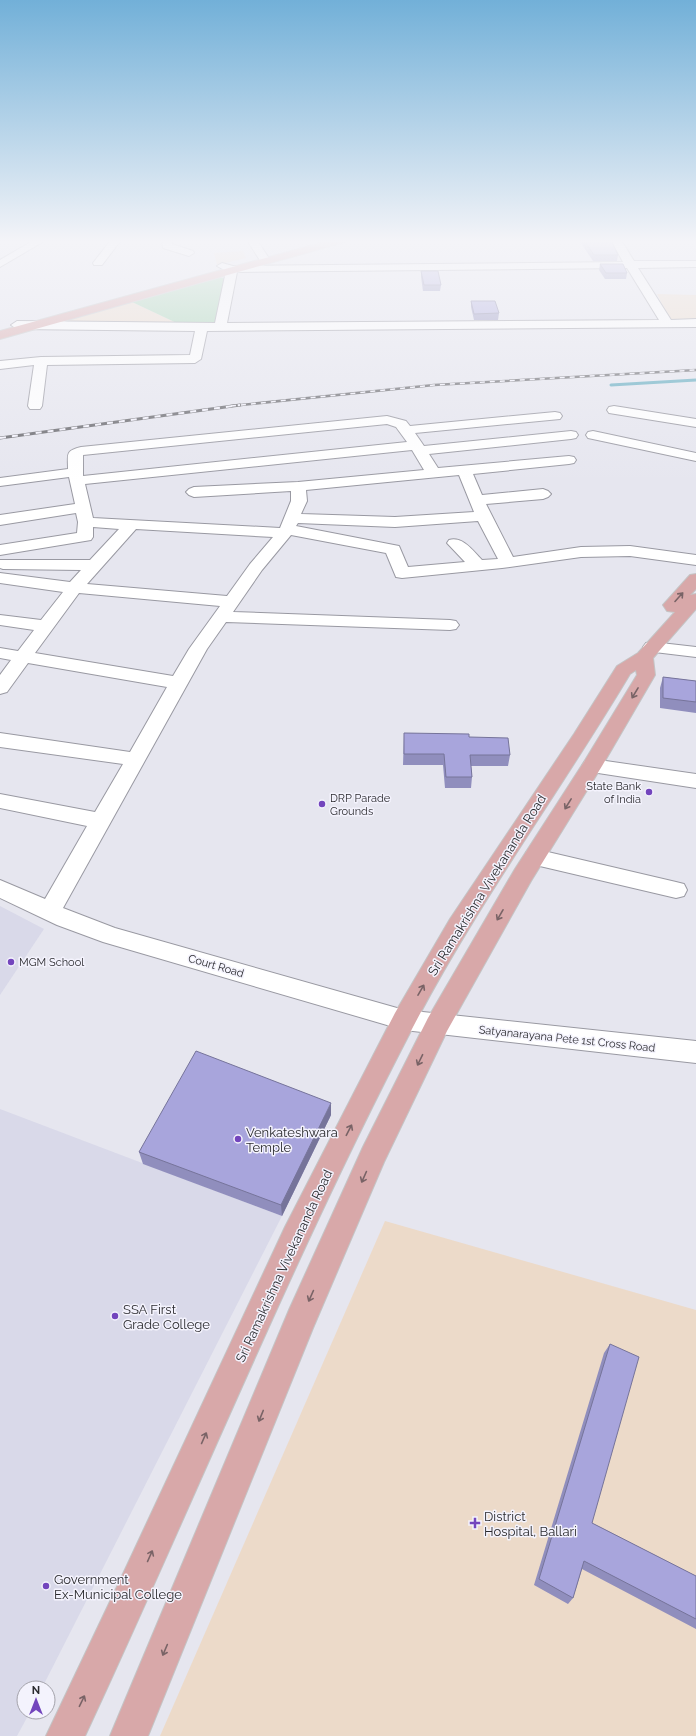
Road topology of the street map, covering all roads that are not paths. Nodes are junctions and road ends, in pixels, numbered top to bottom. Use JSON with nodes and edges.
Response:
{"nodes":[{"id":1,"x":32,"y":321,"type":"edge"},
{"id":2,"x":51,"y":321,"type":"edge"},
{"id":3,"x":221,"y":321,"type":"edge"},
{"id":4,"x":667,"y":323,"type":"joint"},
{"id":5,"x":696,"y":323,"type":"edge"},
{"id":6,"x":17,"y":325,"type":"junction"},
{"id":7,"x":38,"y":325,"type":"junction"},
{"id":8,"x":202,"y":327,"type":"junction"},
{"id":9,"x":220,"y":327,"type":"junction"},
{"id":10,"x":0,"y":329,"type":"edge"},
{"id":11,"x":0,"y":335,"type":"edge"},
{"id":12,"x":41,"y":361,"type":"junction"},
{"id":13,"x":0,"y":366,"type":"edge"},
{"id":14,"x":35,"y":406,"type":"dead end"},
{"id":15,"x":614,"y":410,"type":"dead end"},
{"id":16,"x":555,"y":416,"type":"dead end"},
{"id":17,"x":696,"y":423,"type":"edge"},
{"id":18,"x":406,"y":430,"type":"junction"},
{"id":19,"x":571,"y":435,"type":"dead end"},
{"id":20,"x":593,"y":435,"type":"dead end"},
{"id":21,"x":418,"y":448,"type":"junction"},
{"id":22,"x":696,"y":457,"type":"edge"},
{"id":23,"x":569,"y":460,"type":"dead end"},
{"id":24,"x":464,"y":469,"type":"junction"},
{"id":25,"x":433,"y":472,"type":"junction"},
{"id":26,"x":75,"y":476,"type":"junction"},
{"id":27,"x":0,"y":482,"type":"edge"},
{"id":28,"x":298,"y":486,"type":"junction"},
{"id":29,"x":194,"y":492,"type":"dead end"},
{"id":30,"x":543,"y":494,"type":"dead end"},
{"id":31,"x":477,"y":500,"type":"junction"},
{"id":32,"x":84,"y":515,"type":"junction"},
{"id":33,"x":483,"y":516,"type":"junction"},
{"id":34,"x":0,"y":520,"type":"edge"},
{"id":35,"x":131,"y":525,"type":"junction"},
{"id":36,"x":288,"y":526,"type":"junction"},
{"id":37,"x":455,"y":543,"type":"dead end"},
{"id":38,"x":696,"y":560,"type":"edge"},
{"id":39,"x":508,"y":562,"type":"junction"},
{"id":40,"x":1,"y":564,"type":"edge"},
{"id":41,"x":95,"y":565,"type":"junction"},
{"id":42,"x":478,"y":566,"type":"junction"},
{"id":43,"x":696,"y":579,"type":"edge"},
{"id":44,"x":74,"y":588,"type":"junction"},
{"id":45,"x":696,"y":599,"type":"edge"},
{"id":46,"x":226,"y":610,"type":"junction"},
{"id":47,"x":696,"y":613,"type":"edge"},
{"id":48,"x":678,"y":617,"type":"junction"},
{"id":49,"x":0,"y":620,"type":"edge"},
{"id":50,"x":450,"y":625,"type":"dead end"},
{"id":51,"x":46,"y":626,"type":"junction"},
{"id":52,"x":648,"y":652,"type":"junction"},
{"id":53,"x":696,"y":652,"type":"edge"},
{"id":54,"x":0,"y":653,"type":"edge"},
{"id":55,"x":24,"y":657,"type":"junction"},
{"id":56,"x":179,"y":683,"type":"junction"},
{"id":57,"x":0,"y":688,"type":"edge"},
{"id":58,"x":0,"y":740,"type":"edge"},
{"id":59,"x":135,"y":759,"type":"junction"},
{"id":60,"x":592,"y":766,"type":"junction"},
{"id":61,"x":696,"y":781,"type":"edge"},
{"id":62,"x":0,"y":801,"type":"edge"},
{"id":63,"x":100,"y":821,"type":"junction"},
{"id":64,"x":534,"y":857,"type":"junction"},
{"id":65,"x":0,"y":888,"type":"edge"},
{"id":66,"x":676,"y":890,"type":"dead end"},
{"id":67,"x":49,"y":912,"type":"junction"},
{"id":68,"x":421,"y":1023,"type":"junction"},
{"id":69,"x":696,"y":1052,"type":"edge"},
{"id":70,"x":65,"y":1736,"type":"edge"},
{"id":71,"x":129,"y":1736,"type":"edge"}],
"edges":[{"from":1,"to":6,"type":"main road"},
{"from":2,"to":7,"type":"main road"},
{"from":3,"to":9,"type":"street"},
{"from":4,"to":5,"type":"street"},
{"from":4,"to":9,"type":"street"},
{"from":6,"to":7,"type":"street"},
{"from":6,"to":10,"type":"main road"},
{"from":7,"to":8,"type":"street"},
{"from":7,"to":11,"type":"main road"},
{"from":8,"to":9,"type":"street"},
{"from":8,"to":12,"type":"street"},
{"from":12,"to":13,"type":"street"},
{"from":12,"to":14,"type":"street"},
{"from":15,"to":17,"type":"street"},
{"from":16,"to":18,"type":"street"},
{"from":18,"to":21,"type":"street"},
{"from":18,"to":26,"type":"street"},
{"from":19,"to":21,"type":"street"},
{"from":20,"to":22,"type":"street"},
{"from":21,"to":25,"type":"street"},
{"from":21,"to":26,"type":"street"},
{"from":23,"to":24,"type":"street"},
{"from":24,"to":25,"type":"street"},
{"from":24,"to":31,"type":"street"},
{"from":25,"to":28,"type":"street"},
{"from":26,"to":27,"type":"street"},
{"from":26,"to":32,"type":"street"},
{"from":28,"to":29,"type":"street"},
{"from":28,"to":36,"type":"street"},
{"from":30,"to":31,"type":"street"},
{"from":31,"to":33,"type":"street"},
{"from":32,"to":34,"type":"street"},
{"from":32,"to":35,"type":"street"},
{"from":32,"to":40,"type":"street"},
{"from":33,"to":36,"type":"street"},
{"from":33,"to":39,"type":"street"},
{"from":35,"to":36,"type":"street"},
{"from":35,"to":41,"type":"street"},
{"from":36,"to":42,"type":"street"},
{"from":36,"to":46,"type":"street"},
{"from":37,"to":42,"type":"street"},
{"from":38,"to":39,"type":"street"},
{"from":39,"to":42,"type":"street"},
{"from":40,"to":41,"type":"street"},
{"from":40,"to":44,"type":"street"},
{"from":41,"to":44,"type":"street"},
{"from":48,"to":43,"type":"main road","one_way":true},
{"from":44,"to":46,"type":"street"},
{"from":44,"to":51,"type":"street"},
{"from":45,"to":48,"type":"main road","name":"Sri Ramakrishna Vivekananda Road"},
{"from":46,"to":50,"type":"street"},
{"from":46,"to":56,"type":"street"},
{"from":47,"to":48,"type":"main road"},
{"from":48,"to":52,"type":"main road","name":"Sri Ramakrishna Vivekananda Road"},
{"from":49,"to":51,"type":"street"},
{"from":51,"to":55,"type":"street"},
{"from":52,"to":53,"type":"street"},
{"from":52,"to":60,"type":"main road","name":"Sri Ramakrishna Vivekananda Road","one_way":true},
{"from":68,"to":52,"type":"main road","name":"Sri Ramakrishna Vivekananda Road","one_way":true},
{"from":54,"to":55,"type":"street"},
{"from":55,"to":56,"type":"street"},
{"from":55,"to":57,"type":"street"},
{"from":56,"to":59,"type":"street"},
{"from":58,"to":59,"type":"street"},
{"from":59,"to":63,"type":"street"},
{"from":60,"to":61,"type":"street"},
{"from":60,"to":64,"type":"main road","name":"Sri Ramakrishna Vivekananda Road","one_way":true},
{"from":62,"to":63,"type":"street"},
{"from":63,"to":67,"type":"street"},
{"from":64,"to":66,"type":"street"},
{"from":64,"to":68,"type":"main road","name":"Sri Ramakrishna Vivekananda Road","one_way":true},
{"from":65,"to":67,"type":"street","name":"Court Road"},
{"from":67,"to":68,"type":"street","name":"Court Road"},
{"from":68,"to":69,"type":"street","name":"Satyanarayana Pete 1st Cross Road"},
{"from":70,"to":68,"type":"main road","name":"Sri Ramakrishna Vivekananda Road","one_way":true},
{"from":68,"to":71,"type":"main road","name":"Sri Ramakrishna Vivekananda Road","one_way":true}]}
